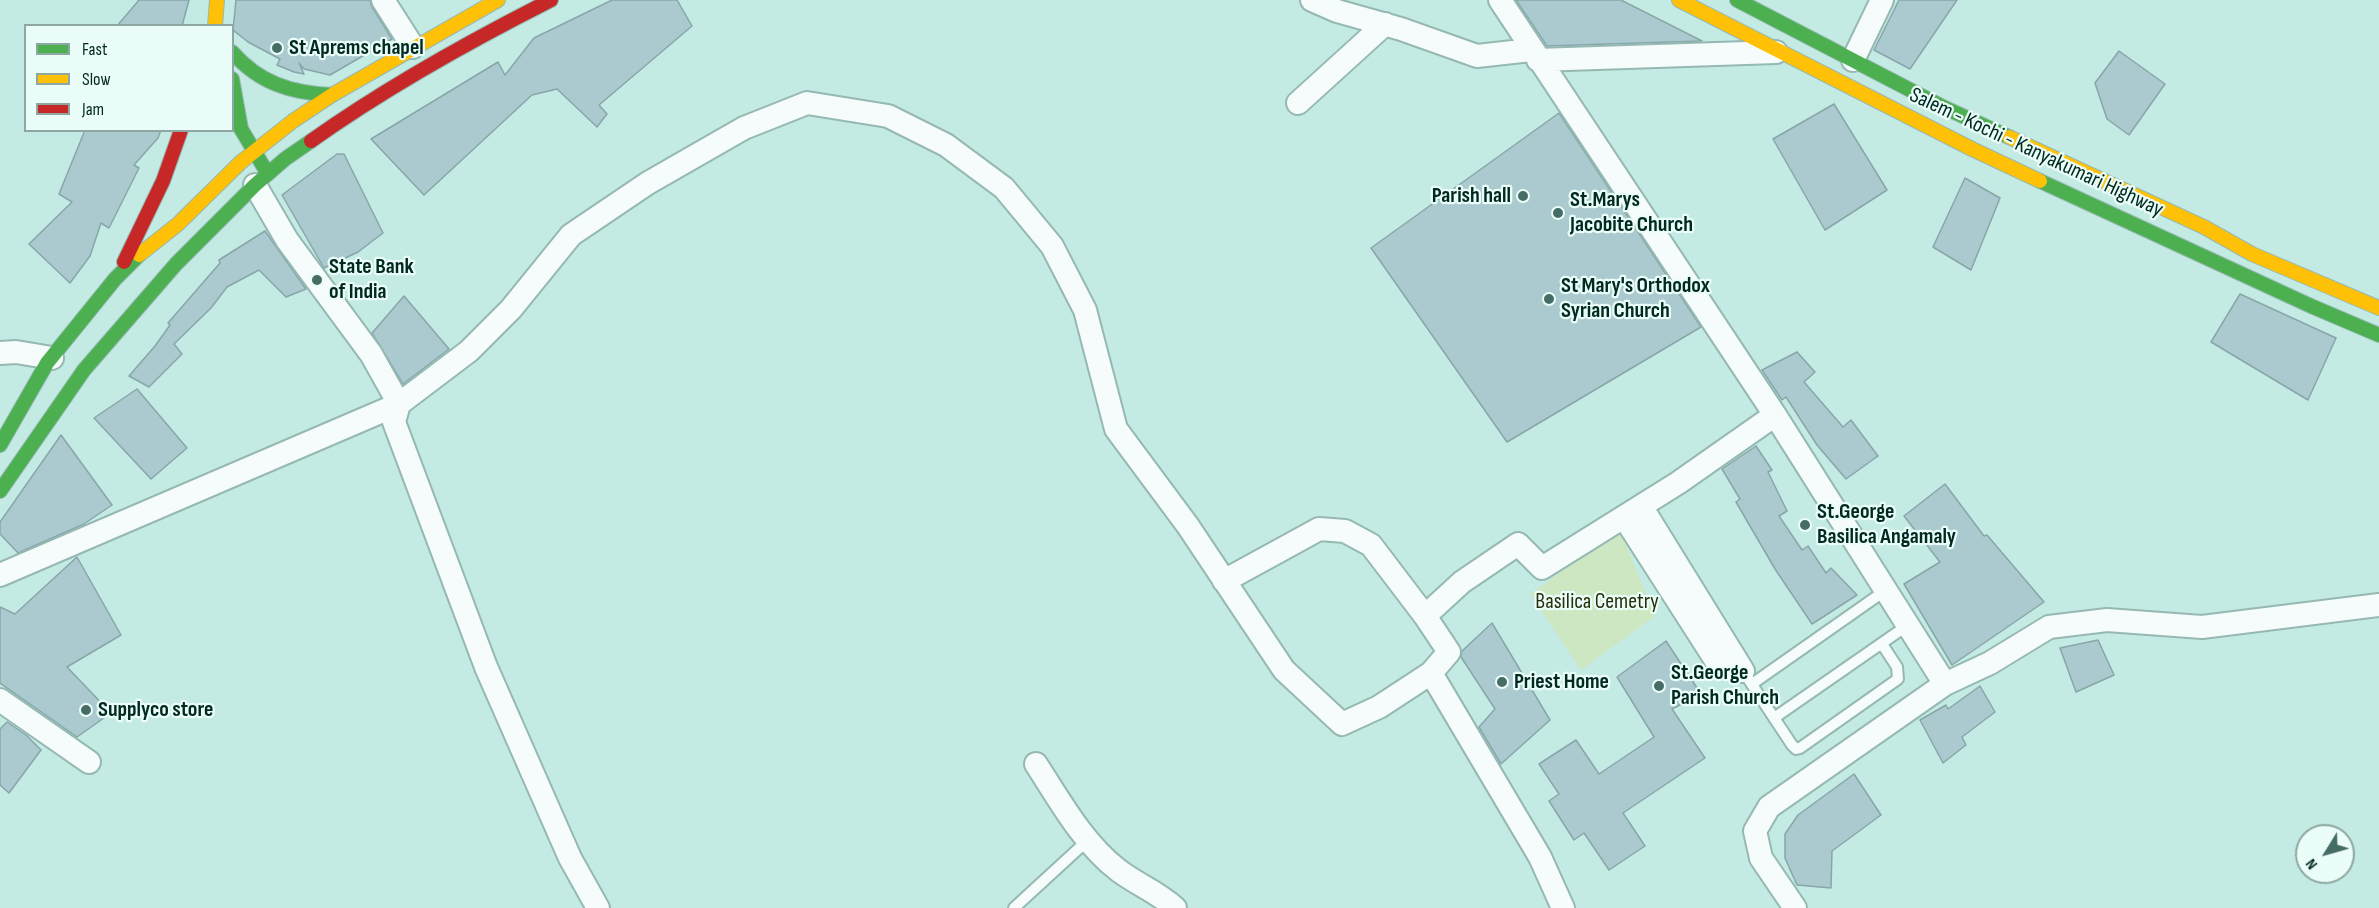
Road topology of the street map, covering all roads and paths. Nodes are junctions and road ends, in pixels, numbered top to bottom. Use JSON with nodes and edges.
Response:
{"nodes":[{"id":1,"x":217,"y":0,"type":"edge"},
{"id":2,"x":383,"y":0,"type":"edge"},
{"id":3,"x":498,"y":0,"type":"edge"},
{"id":4,"x":551,"y":0,"type":"edge"},
{"id":5,"x":1312,"y":0,"type":"edge"},
{"id":6,"x":1500,"y":0,"type":"edge"},
{"id":7,"x":1679,"y":0,"type":"edge"},
{"id":8,"x":1737,"y":0,"type":"edge"},
{"id":9,"x":1882,"y":0,"type":"edge"},
{"id":10,"x":215,"y":24,"type":"edge"},
{"id":11,"x":1385,"y":24,"type":"junction"},
{"id":12,"x":413,"y":47,"type":"junction"},
{"id":13,"x":1784,"y":52,"type":"junction"},
{"id":14,"x":234,"y":54,"type":"edge"},
{"id":15,"x":1535,"y":55,"type":"junction"},
{"id":16,"x":1853,"y":60,"type":"junction"},
{"id":17,"x":234,"y":90,"type":"edge"},
{"id":18,"x":332,"y":95,"type":"junction"},
{"id":19,"x":1298,"y":103,"type":"dead end"},
{"id":20,"x":180,"y":132,"type":"edge"},
{"id":21,"x":232,"y":145,"type":"dead end"},
{"id":22,"x":254,"y":152,"type":"junction"},
{"id":23,"x":241,"y":162,"type":"junction"},
{"id":24,"x":261,"y":180,"type":"junction"},
{"id":25,"x":115,"y":279,"type":"junction"},
{"id":26,"x":2379,"y":308,"type":"edge"},
{"id":27,"x":2379,"y":335,"type":"edge"},
{"id":28,"x":5,"y":348,"type":"edge"},
{"id":29,"x":52,"y":358,"type":"junction"},
{"id":30,"x":399,"y":404,"type":"junction"},
{"id":31,"x":1775,"y":415,"type":"junction"},
{"id":32,"x":0,"y":445,"type":"edge"},
{"id":33,"x":0,"y":491,"type":"edge"},
{"id":34,"x":1632,"y":512,"type":"junction"},
{"id":35,"x":0,"y":576,"type":"edge"},
{"id":36,"x":1224,"y":581,"type":"junction"},
{"id":37,"x":1886,"y":590,"type":"junction"},
{"id":38,"x":2379,"y":605,"type":"edge"},
{"id":39,"x":1425,"y":616,"type":"junction"},
{"id":40,"x":1908,"y":625,"type":"junction"},
{"id":41,"x":1882,"y":644,"type":"junction"},
{"id":42,"x":1717,"y":662,"type":"dead end"},
{"id":43,"x":1431,"y":673,"type":"junction"},
{"id":44,"x":1748,"y":677,"type":"junction"},
{"id":45,"x":1945,"y":684,"type":"junction"},
{"id":46,"x":0,"y":700,"type":"edge"},
{"id":47,"x":1774,"y":718,"type":"junction"},
{"id":48,"x":89,"y":762,"type":"dead end"},
{"id":49,"x":1036,"y":764,"type":"dead end"},
{"id":50,"x":1088,"y":840,"type":"junction"},
{"id":51,"x":598,"y":908,"type":"edge"},
{"id":52,"x":1014,"y":908,"type":"edge"},
{"id":53,"x":1175,"y":908,"type":"edge"},
{"id":54,"x":1563,"y":908,"type":"edge"},
{"id":55,"x":1795,"y":908,"type":"edge"}],
"edges":[{"from":1,"to":10,"type":"main road"},
{"from":2,"to":12,"type":"street"},
{"from":3,"to":12,"type":"main road"},
{"from":4,"to":24,"type":"main road"},
{"from":5,"to":11,"type":"street"},
{"from":6,"to":15,"type":"street"},
{"from":7,"to":13,"type":"main road","name":"Salem - Kochi - Kanyakumari Highway"},
{"from":8,"to":16,"type":"main road","name":"Salem - Kochi - Kanyakumari Highway"},
{"from":9,"to":16,"type":"street"},
{"from":11,"to":15,"type":"street"},
{"from":11,"to":19,"type":"street"},
{"from":12,"to":18,"type":"main road"},
{"from":13,"to":15,"type":"street"},
{"from":13,"to":27,"type":"main road","name":"Salem - Kochi - Kanyakumari Highway"},
{"from":14,"to":18,"type":"main road"},
{"from":15,"to":31,"type":"street"},
{"from":16,"to":26,"type":"main road","name":"Salem - Kochi - Kanyakumari Highway"},
{"from":17,"to":22,"type":"main road"},
{"from":18,"to":22,"type":"main road"},
{"from":20,"to":25,"type":"main road"},
{"from":21,"to":23,"type":"main road"},
{"from":22,"to":23,"type":"main road"},
{"from":22,"to":24,"type":"main road"},
{"from":23,"to":24,"type":"main road"},
{"from":23,"to":25,"type":"main road"},
{"from":24,"to":30,"type":"street"},
{"from":24,"to":33,"type":"main road"},
{"from":25,"to":29,"type":"main road"},
{"from":28,"to":29,"type":"street"},
{"from":29,"to":32,"type":"main road"},
{"from":30,"to":35,"type":"street"},
{"from":30,"to":36,"type":"street"},
{"from":30,"to":51,"type":"street"},
{"from":31,"to":34,"type":"street"},
{"from":31,"to":37,"type":"street"},
{"from":34,"to":39,"type":"street"},
{"from":34,"to":42,"type":"street"},
{"from":34,"to":44,"type":"street"},
{"from":36,"to":39,"type":"street"},
{"from":36,"to":43,"type":"street"},
{"from":37,"to":40,"type":"street"},
{"from":37,"to":44,"type":"lane"},
{"from":38,"to":45,"type":"street"},
{"from":39,"to":43,"type":"street"},
{"from":40,"to":41,"type":"lane"},
{"from":40,"to":45,"type":"street"},
{"from":41,"to":47,"type":"lane"},
{"from":41,"to":47,"type":"lane"},
{"from":43,"to":54,"type":"street"},
{"from":44,"to":47,"type":"lane"},
{"from":45,"to":55,"type":"street"},
{"from":46,"to":48,"type":"street"},
{"from":49,"to":50,"type":"street"},
{"from":50,"to":52,"type":"lane"},
{"from":50,"to":53,"type":"street"}]}
